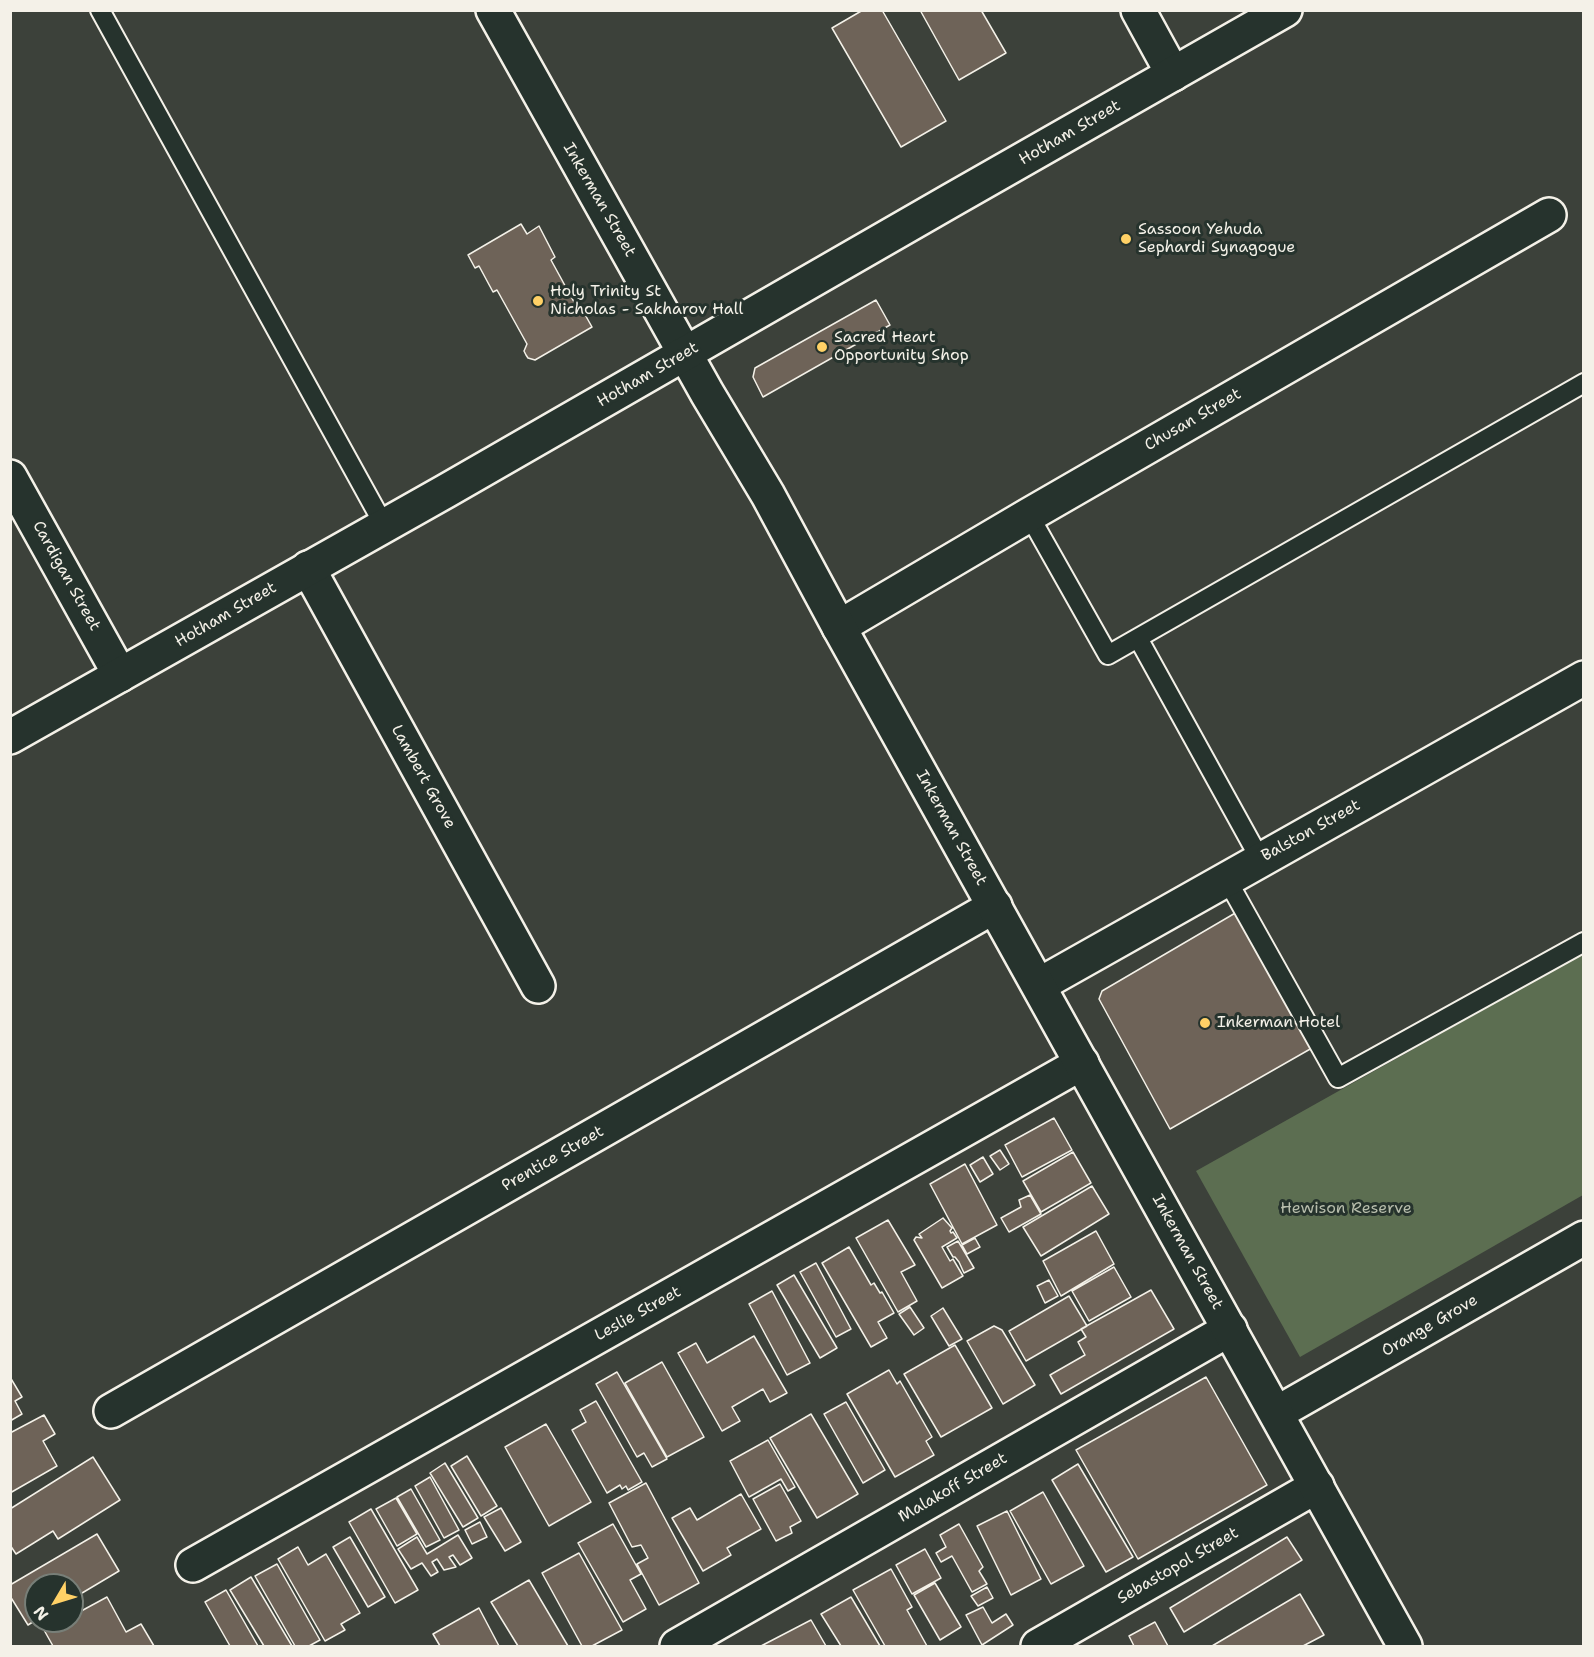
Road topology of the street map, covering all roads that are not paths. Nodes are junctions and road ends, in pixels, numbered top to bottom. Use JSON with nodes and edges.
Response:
{"nodes":[{"id":1,"x":100,"y":10,"type":"edge"},
{"id":2,"x":493,"y":10,"type":"edge"},
{"id":3,"x":1138,"y":10,"type":"edge"},
{"id":4,"x":1285,"y":10,"type":"edge"},
{"id":5,"x":1173,"y":74,"type":"junction"},
{"id":6,"x":1549,"y":215,"type":"dead end"},
{"id":7,"x":685,"y":353,"type":"junction"},
{"id":8,"x":1584,"y":382,"type":"edge"},
{"id":9,"x":10,"y":477,"type":"edge"},
{"id":10,"x":1029,"y":515,"type":"junction"},
{"id":11,"x":384,"y":525,"type":"junction"},
{"id":12,"x":308,"y":568,"type":"junction"},
{"id":13,"x":839,"y":627,"type":"junction"},
{"id":14,"x":1138,"y":638,"type":"junction"},
{"id":15,"x":120,"y":675,"type":"junction"},
{"id":16,"x":1584,"y":678,"type":"edge"},
{"id":17,"x":10,"y":737,"type":"edge"},
{"id":18,"x":1260,"y":859,"type":"junction"},
{"id":19,"x":1226,"y":878,"type":"junction"},
{"id":20,"x":995,"y":906,"type":"junction"},
{"id":21,"x":1584,"y":942,"type":"edge"},
{"id":22,"x":1039,"y":985,"type":"junction"},
{"id":23,"x":538,"y":986,"type":"dead end"},
{"id":24,"x":1082,"y":1064,"type":"junction"},
{"id":25,"x":1584,"y":1238,"type":"edge"},
{"id":26,"x":1230,"y":1329,"type":"junction"},
{"id":27,"x":111,"y":1411,"type":"dead end"},
{"id":28,"x":1277,"y":1413,"type":"junction"},
{"id":29,"x":1317,"y":1486,"type":"junction"},
{"id":30,"x":193,"y":1565,"type":"dead end"},
{"id":31,"x":677,"y":1647,"type":"edge"},
{"id":32,"x":1038,"y":1647,"type":"edge"},
{"id":33,"x":1406,"y":1647,"type":"edge"}],
"edges":[{"from":1,"to":11,"type":"lane"},
{"from":2,"to":7,"type":"street","name":"Inkerman Street"},
{"from":3,"to":5,"type":"street"},
{"from":4,"to":5,"type":"street","name":"Hotham Street"},
{"from":5,"to":7,"type":"street","name":"Hotham Street"},
{"from":6,"to":10,"type":"street","name":"Chusan Street"},
{"from":7,"to":11,"type":"street","name":"Hotham Street"},
{"from":7,"to":13,"type":"street","name":"Inkerman Street"},
{"from":8,"to":14,"type":"lane"},
{"from":9,"to":15,"type":"street","name":"Cardigan Street"},
{"from":10,"to":13,"type":"street","name":"Chusan Street"},
{"from":10,"to":14,"type":"lane"},
{"from":11,"to":12,"type":"street","name":"Hotham Street"},
{"from":12,"to":15,"type":"street","name":"Hotham Street"},
{"from":12,"to":23,"type":"street","name":"Lambert Grove"},
{"from":13,"to":20,"type":"street","name":"Inkerman Street"},
{"from":14,"to":18,"type":"lane"},
{"from":15,"to":17,"type":"street","name":"Hotham Street"},
{"from":16,"to":18,"type":"street","name":"Balston Street"},
{"from":18,"to":19,"type":"street","name":"Balston Street"},
{"from":19,"to":21,"type":"lane"},
{"from":19,"to":22,"type":"street","name":"Balston Street"},
{"from":20,"to":22,"type":"street","name":"Inkerman Street"},
{"from":20,"to":27,"type":"street","name":"Prentice Street"},
{"from":22,"to":24,"type":"street","name":"Inkerman Street"},
{"from":24,"to":26,"type":"street","name":"Inkerman Street"},
{"from":24,"to":30,"type":"street","name":"Leslie Street"},
{"from":25,"to":28,"type":"street","name":"Orange Grove"},
{"from":26,"to":28,"type":"street","name":"Inkerman Street"},
{"from":26,"to":31,"type":"street","name":"Malakoff Street"},
{"from":28,"to":29,"type":"street","name":"Inkerman Street"},
{"from":29,"to":32,"type":"street","name":"Sebastopol Street"},
{"from":29,"to":33,"type":"street","name":"Inkerman Street"}]}
